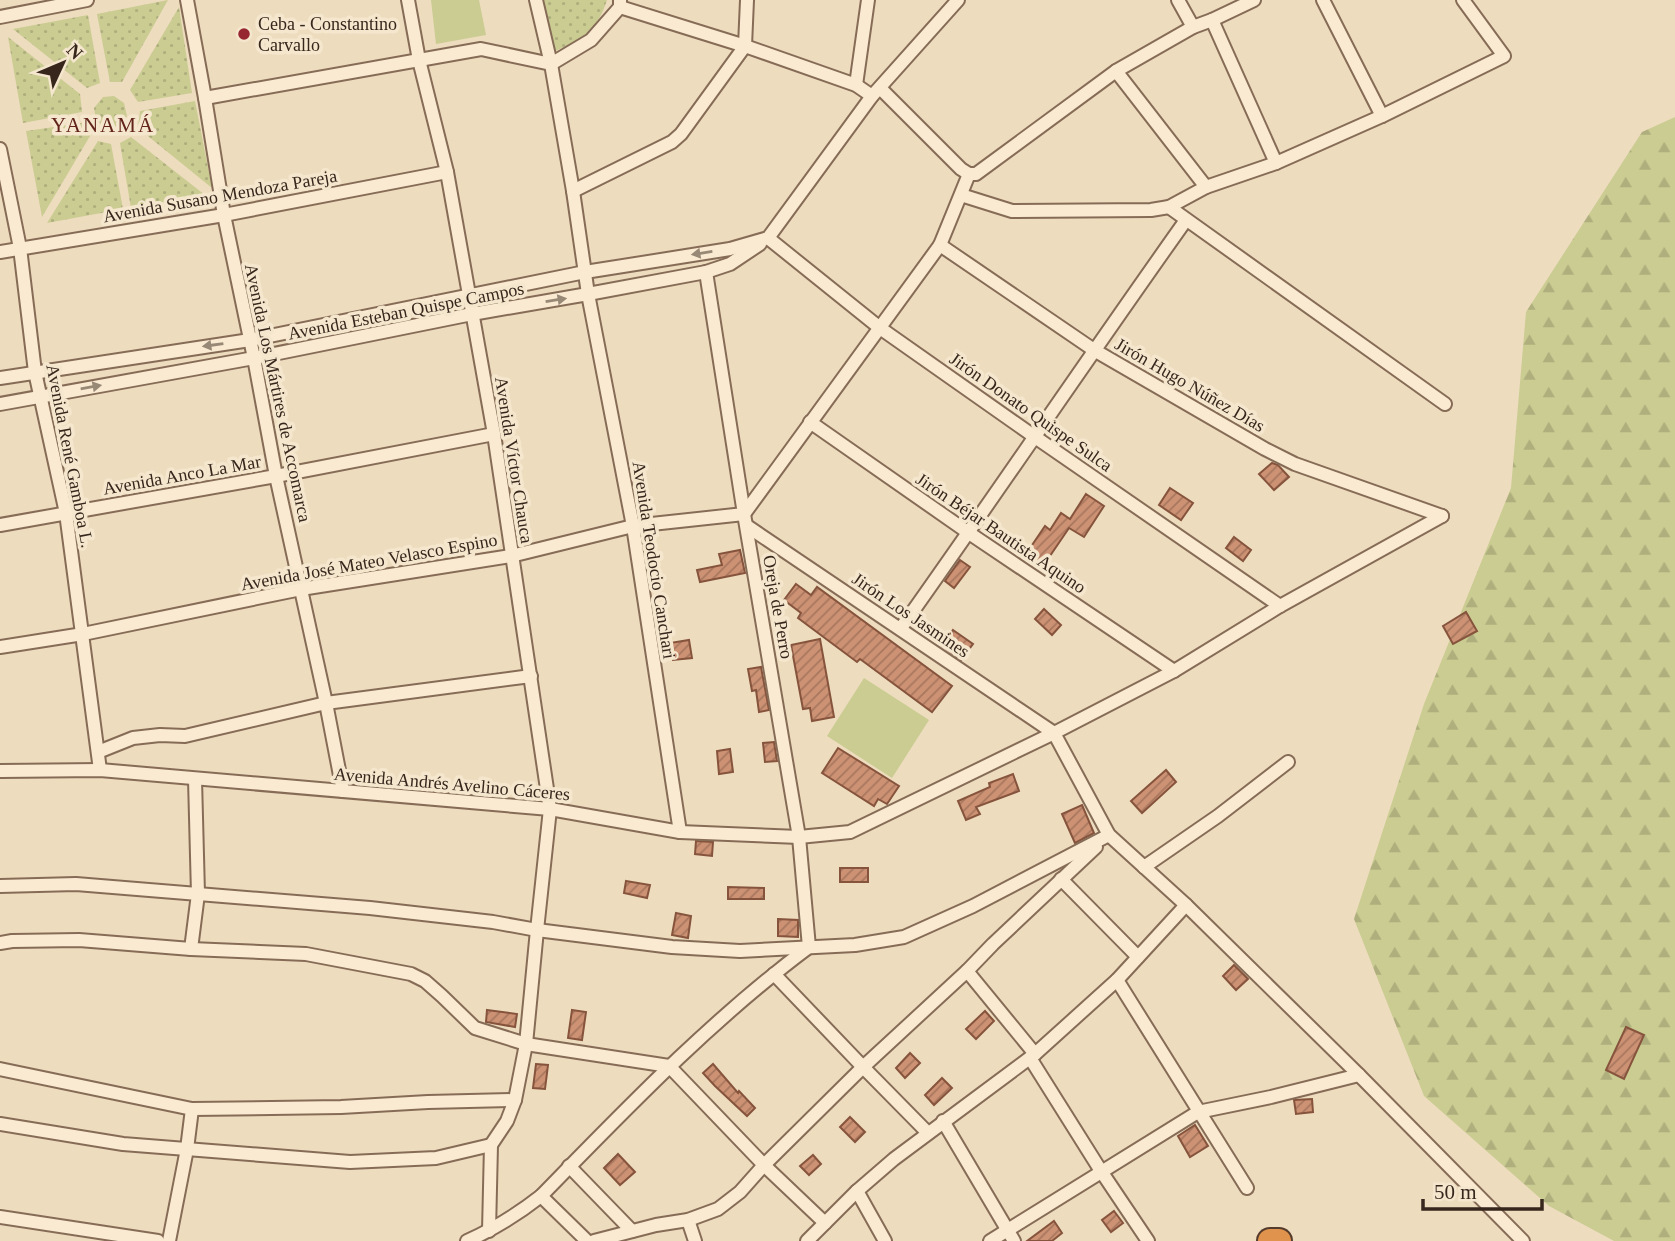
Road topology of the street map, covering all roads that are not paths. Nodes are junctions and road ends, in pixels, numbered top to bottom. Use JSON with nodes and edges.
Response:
{"nodes":[{"id":1,"x":87,"y":0,"type":"edge"},
{"id":2,"x":187,"y":0,"type":"edge"},
{"id":3,"x":408,"y":0,"type":"edge"},
{"id":4,"x":536,"y":0,"type":"edge"},
{"id":5,"x":747,"y":0,"type":"edge"},
{"id":6,"x":868,"y":0,"type":"edge"},
{"id":7,"x":958,"y":0,"type":"edge"},
{"id":8,"x":1178,"y":0,"type":"edge"},
{"id":9,"x":1254,"y":0,"type":"edge"},
{"id":10,"x":1323,"y":0,"type":"edge"},
{"id":11,"x":1463,"y":0,"type":"edge"},
{"id":12,"x":620,"y":3,"type":"edge"},
{"id":13,"x":0,"y":17,"type":"edge"},
{"id":14,"x":1212,"y":20,"type":"junction"},
{"id":15,"x":1193,"y":27,"type":"junction"},
{"id":16,"x":745,"y":46,"type":"junction"},
{"id":17,"x":419,"y":60,"type":"junction"},
{"id":18,"x":551,"y":64,"type":"junction"},
{"id":19,"x":1116,"y":71,"type":"junction"},
{"id":20,"x":856,"y":85,"type":"junction"},
{"id":21,"x":876,"y":92,"type":"junction"},
{"id":22,"x":205,"y":98,"type":"junction"},
{"id":23,"x":1382,"y":116,"type":"junction"},
{"id":24,"x":0,"y":149,"type":"edge"},
{"id":25,"x":1276,"y":163,"type":"junction"},
{"id":26,"x":447,"y":172,"type":"junction"},
{"id":27,"x":969,"y":174,"type":"junction"},
{"id":28,"x":1206,"y":187,"type":"junction"},
{"id":29,"x":573,"y":191,"type":"junction"},
{"id":30,"x":961,"y":195,"type":"junction"},
{"id":31,"x":1169,"y":207,"type":"junction"},
{"id":32,"x":224,"y":215,"type":"junction"},
{"id":33,"x":1186,"y":220,"type":"junction"},
{"id":34,"x":768,"y":238,"type":"junction"},
{"id":35,"x":940,"y":244,"type":"junction"},
{"id":36,"x":20,"y":248,"type":"junction"},
{"id":37,"x":0,"y":253,"type":"edge"},
{"id":38,"x":585,"y":272,"type":"junction"},
{"id":39,"x":706,"y":272,"type":"junction"},
{"id":40,"x":588,"y":294,"type":"junction"},
{"id":41,"x":468,"y":295,"type":"junction"},
{"id":42,"x":472,"y":314,"type":"junction"},
{"id":43,"x":880,"y":328,"type":"junction"},
{"id":44,"x":250,"y":340,"type":"junction"},
{"id":45,"x":1094,"y":350,"type":"junction"},
{"id":46,"x":254,"y":358,"type":"junction"},
{"id":47,"x":35,"y":372,"type":"junction"},
{"id":48,"x":0,"y":378,"type":"edge"},
{"id":49,"x":41,"y":396,"type":"junction"},
{"id":50,"x":0,"y":404,"type":"edge"},
{"id":51,"x":1446,"y":404,"type":"dead end"},
{"id":52,"x":810,"y":422,"type":"junction"},
{"id":53,"x":494,"y":434,"type":"junction"},
{"id":54,"x":1035,"y":437,"type":"junction"},
{"id":55,"x":276,"y":476,"type":"junction"},
{"id":56,"x":66,"y":513,"type":"junction"},
{"id":57,"x":1442,"y":516,"type":"joint"},
{"id":58,"x":746,"y":520,"type":"junction"},
{"id":59,"x":0,"y":525,"type":"edge"},
{"id":60,"x":633,"y":526,"type":"junction"},
{"id":61,"x":969,"y":533,"type":"junction"},
{"id":62,"x":511,"y":556,"type":"junction"},
{"id":63,"x":302,"y":589,"type":"junction"},
{"id":64,"x":1280,"y":606,"type":"junction"},
{"id":65,"x":901,"y":628,"type":"junction"},
{"id":66,"x":83,"y":634,"type":"junction"},
{"id":67,"x":0,"y":647,"type":"edge"},
{"id":68,"x":1174,"y":671,"type":"junction"},
{"id":69,"x":531,"y":676,"type":"junction"},
{"id":70,"x":326,"y":703,"type":"junction"},
{"id":71,"x":1054,"y":733,"type":"junction"},
{"id":72,"x":98,"y":752,"type":"junction"},
{"id":73,"x":1289,"y":762,"type":"dead end"},
{"id":74,"x":100,"y":770,"type":"junction"},
{"id":75,"x":0,"y":771,"type":"edge"},
{"id":76,"x":195,"y":779,"type":"junction"},
{"id":77,"x":343,"y":791,"type":"junction"},
{"id":78,"x":550,"y":809,"type":"junction"},
{"id":79,"x":680,"y":832,"type":"junction"},
{"id":80,"x":1109,"y":835,"type":"junction"},
{"id":81,"x":799,"y":836,"type":"junction"},
{"id":82,"x":1144,"y":867,"type":"junction"},
{"id":83,"x":1061,"y":879,"type":"junction"},
{"id":84,"x":0,"y":886,"type":"edge"},
{"id":85,"x":198,"y":894,"type":"junction"},
{"id":86,"x":1186,"y":905,"type":"junction"},
{"id":87,"x":537,"y":930,"type":"junction"},
{"id":88,"x":0,"y":943,"type":"edge"},
{"id":89,"x":809,"y":947,"type":"junction"},
{"id":90,"x":191,"y":949,"type":"junction"},
{"id":91,"x":1138,"y":957,"type":"junction"},
{"id":92,"x":967,"y":971,"type":"junction"},
{"id":93,"x":774,"y":974,"type":"junction"},
{"id":94,"x":1117,"y":980,"type":"junction"},
{"id":95,"x":526,"y":1044,"type":"junction"},
{"id":96,"x":1032,"y":1056,"type":"junction"},
{"id":97,"x":669,"y":1066,"type":"junction"},
{"id":98,"x":863,"y":1067,"type":"junction"},
{"id":99,"x":0,"y":1069,"type":"edge"},
{"id":100,"x":1359,"y":1075,"type":"junction"},
{"id":101,"x":515,"y":1100,"type":"junction"},
{"id":102,"x":192,"y":1109,"type":"junction"},
{"id":103,"x":1198,"y":1112,"type":"junction"},
{"id":104,"x":943,"y":1121,"type":"junction"},
{"id":105,"x":0,"y":1124,"type":"edge"},
{"id":106,"x":928,"y":1133,"type":"junction"},
{"id":107,"x":491,"y":1145,"type":"junction"},
{"id":108,"x":187,"y":1149,"type":"junction"},
{"id":109,"x":764,"y":1165,"type":"junction"},
{"id":110,"x":569,"y":1167,"type":"junction"},
{"id":111,"x":1101,"y":1171,"type":"junction"},
{"id":112,"x":1247,"y":1188,"type":"dead end"},
{"id":113,"x":857,"y":1191,"type":"junction"},
{"id":114,"x":541,"y":1196,"type":"junction"},
{"id":115,"x":0,"y":1217,"type":"edge"},
{"id":116,"x":688,"y":1220,"type":"junction"},
{"id":117,"x":825,"y":1223,"type":"junction"},
{"id":118,"x":489,"y":1231,"type":"junction"},
{"id":119,"x":632,"y":1231,"type":"junction"},
{"id":120,"x":1011,"y":1236,"type":"edge"},
{"id":121,"x":158,"y":1241,"type":"edge"},
{"id":122,"x":170,"y":1241,"type":"edge"},
{"id":123,"x":467,"y":1241,"type":"edge"},
{"id":124,"x":587,"y":1241,"type":"edge"},
{"id":125,"x":594,"y":1241,"type":"edge"},
{"id":126,"x":695,"y":1241,"type":"edge"},
{"id":127,"x":807,"y":1241,"type":"edge"},
{"id":128,"x":885,"y":1241,"type":"edge"},
{"id":129,"x":990,"y":1241,"type":"edge"},
{"id":130,"x":1148,"y":1241,"type":"edge"},
{"id":131,"x":1270,"y":1241,"type":"edge"},
{"id":132,"x":1279,"y":1241,"type":"edge"},
{"id":133,"x":1523,"y":1241,"type":"edge"}],
"edges":[{"from":1,"to":13,"type":"street"},
{"from":2,"to":22,"type":"street","name":"Avenida Los Mártires de Accomarca"},
{"from":3,"to":17,"type":"street","name":"Avenida Víctor Chauca"},
{"from":4,"to":18,"type":"street","name":"Avenida Teodocio Canchari"},
{"from":5,"to":16,"type":"street"},
{"from":6,"to":20,"type":"street"},
{"from":7,"to":21,"type":"street","name":"Avenida Esteban Quispe Campos"},
{"from":8,"to":15,"type":"street"},
{"from":9,"to":14,"type":"street"},
{"from":10,"to":23,"type":"street"},
{"from":11,"to":23,"type":"street"},
{"from":12,"to":16,"type":"street"},
{"from":12,"to":18,"type":"street"},
{"from":14,"to":15,"type":"street"},
{"from":14,"to":25,"type":"street"},
{"from":15,"to":19,"type":"street"},
{"from":16,"to":20,"type":"street"},
{"from":16,"to":29,"type":"street"},
{"from":17,"to":18,"type":"street"},
{"from":17,"to":22,"type":"street"},
{"from":17,"to":26,"type":"street","name":"Avenida Víctor Chauca"},
{"from":18,"to":29,"type":"street","name":"Avenida Teodocio Canchari"},
{"from":19,"to":27,"type":"street"},
{"from":19,"to":28,"type":"street"},
{"from":20,"to":21,"type":"street"},
{"from":21,"to":27,"type":"street"},
{"from":21,"to":34,"type":"street","name":"Avenida Esteban Quispe Campos"},
{"from":22,"to":32,"type":"street","name":"Avenida Los Mártires de Accomarca"},
{"from":23,"to":25,"type":"street"},
{"from":24,"to":36,"type":"street","name":"Avenida René Gamboa L."},
{"from":25,"to":28,"type":"street"},
{"from":26,"to":32,"type":"street","name":"Avenida Susano Mendoza Pareja"},
{"from":26,"to":41,"type":"street","name":"Avenida Víctor Chauca"},
{"from":27,"to":30,"type":"street"},
{"from":28,"to":31,"type":"street"},
{"from":29,"to":38,"type":"street","name":"Avenida Teodocio Canchari"},
{"from":30,"to":31,"type":"street"},
{"from":30,"to":35,"type":"street"},
{"from":31,"to":33,"type":"street"},
{"from":32,"to":36,"type":"street","name":"Avenida Susano Mendoza Pareja"},
{"from":32,"to":44,"type":"street","name":"Avenida Los Mártires de Accomarca"},
{"from":33,"to":45,"type":"street"},
{"from":33,"to":51,"type":"street"},
{"from":34,"to":38,"type":"street","one_way":true},
{"from":34,"to":39,"type":"street","name":"Avenida Esteban Quispe Campos"},
{"from":34,"to":43,"type":"street","name":"Jirón Donato Quispe Sulca"},
{"from":35,"to":43,"type":"street"},
{"from":35,"to":45,"type":"street","name":"Jirón Hugo Núñez Días"},
{"from":36,"to":37,"type":"street","name":"Avenida Susano Mendoza Pareja"},
{"from":36,"to":47,"type":"street","name":"Avenida René Gamboa L."},
{"from":38,"to":40,"type":"street","name":"Avenida Teodocio Canchari"},
{"from":38,"to":41,"type":"street"},
{"from":39,"to":40,"type":"street","name":"Avenida Esteban Quispe Campos"},
{"from":39,"to":58,"type":"street","name":"Oreja de Perro"},
{"from":42,"to":40,"type":"street","name":"Avenida Esteban Quispe Campos","one_way":true},
{"from":40,"to":60,"type":"street","name":"Avenida Teodocio Canchari"},
{"from":41,"to":42,"type":"street","name":"Avenida Víctor Chauca"},
{"from":41,"to":44,"type":"street"},
{"from":42,"to":46,"type":"street","name":"Avenida Esteban Quispe Campos"},
{"from":42,"to":53,"type":"street","name":"Avenida Víctor Chauca"},
{"from":43,"to":52,"type":"street"},
{"from":43,"to":54,"type":"street","name":"Jirón Donato Quispe Sulca"},
{"from":44,"to":46,"type":"street","name":"Avenida Los Mártires de Accomarca"},
{"from":44,"to":47,"type":"street","one_way":true},
{"from":45,"to":54,"type":"street"},
{"from":45,"to":57,"type":"street","name":"Jirón Hugo Núñez Días"},
{"from":49,"to":46,"type":"street","name":"Avenida Esteban Quispe Campos","one_way":true},
{"from":46,"to":55,"type":"street","name":"Avenida Los Mártires de Accomarca"},
{"from":47,"to":48,"type":"street"},
{"from":47,"to":49,"type":"street","name":"Avenida René Gamboa L."},
{"from":49,"to":50,"type":"street","name":"Avenida Esteban Quispe Campos"},
{"from":49,"to":56,"type":"street","name":"Avenida René Gamboa L."},
{"from":52,"to":58,"type":"street"},
{"from":52,"to":61,"type":"street","name":"Jirón Béjar Bautista Aquino"},
{"from":53,"to":55,"type":"street","name":"Avenida Anco La Mar"},
{"from":53,"to":62,"type":"street","name":"Avenida Víctor Chauca"},
{"from":54,"to":61,"type":"street"},
{"from":54,"to":64,"type":"street","name":"Jirón Donato Quispe Sulca"},
{"from":55,"to":56,"type":"street","name":"Avenida Anco La Mar"},
{"from":55,"to":63,"type":"street","name":"Avenida Los Mártires de Accomarca"},
{"from":56,"to":59,"type":"street","name":"Avenida Anco La Mar"},
{"from":56,"to":66,"type":"street","name":"Avenida René Gamboa L."},
{"from":57,"to":64,"type":"street","name":"Avenida Andrés Avelino Cáceres"},
{"from":58,"to":60,"type":"street","name":"Avenida José Mateo Velasco Espino"},
{"from":58,"to":65,"type":"street","name":"Jirón Los Jasmines"},
{"from":58,"to":81,"type":"street","name":"Oreja de Perro"},
{"from":60,"to":62,"type":"street","name":"Avenida José Mateo Velasco Espino"},
{"from":60,"to":79,"type":"street","name":"Avenida Teodocio Canchari"},
{"from":61,"to":65,"type":"street"},
{"from":61,"to":68,"type":"street","name":"Jirón Béjar Bautista Aquino"},
{"from":62,"to":63,"type":"street","name":"Avenida José Mateo Velasco Espino"},
{"from":62,"to":69,"type":"street","name":"Avenida Víctor Chauca"},
{"from":63,"to":66,"type":"street","name":"Avenida José Mateo Velasco Espino"},
{"from":63,"to":70,"type":"street","name":"Avenida Los Mártires de Accomarca"},
{"from":64,"to":68,"type":"street","name":"Avenida Andrés Avelino Cáceres"},
{"from":65,"to":71,"type":"street","name":"Jirón Los Jasmines"},
{"from":66,"to":67,"type":"street","name":"Avenida José Mateo Velasco Espino"},
{"from":66,"to":72,"type":"street","name":"Avenida René Gamboa L."},
{"from":68,"to":71,"type":"street","name":"Avenida Andrés Avelino Cáceres"},
{"from":69,"to":70,"type":"street"},
{"from":69,"to":78,"type":"street","name":"Avenida Víctor Chauca"},
{"from":70,"to":72,"type":"street"},
{"from":70,"to":77,"type":"street","name":"Avenida Los Mártires de Accomarca"},
{"from":71,"to":80,"type":"street"},
{"from":71,"to":81,"type":"street","name":"Avenida Andrés Avelino Cáceres"},
{"from":72,"to":74,"type":"street","name":"Avenida René Gamboa L."},
{"from":73,"to":82,"type":"street"},
{"from":74,"to":75,"type":"street","name":"Avenida Andrés Avelino Cáceres"},
{"from":74,"to":76,"type":"street","name":"Avenida Andrés Avelino Cáceres"},
{"from":76,"to":77,"type":"street","name":"Avenida Andrés Avelino Cáceres"},
{"from":76,"to":85,"type":"street"},
{"from":77,"to":78,"type":"street","name":"Avenida Andrés Avelino Cáceres"},
{"from":78,"to":79,"type":"street","name":"Avenida Andrés Avelino Cáceres"},
{"from":78,"to":87,"type":"street","name":"Avenida Víctor Chauca"},
{"from":79,"to":81,"type":"street","name":"Avenida Andrés Avelino Cáceres"},
{"from":80,"to":82,"type":"street"},
{"from":80,"to":83,"type":"street"},
{"from":80,"to":89,"type":"street"},
{"from":81,"to":89,"type":"street","name":"Oreja de Perro"},
{"from":82,"to":86,"type":"street"},
{"from":83,"to":91,"type":"street"},
{"from":83,"to":92,"type":"street"},
{"from":84,"to":85,"type":"street"},
{"from":85,"to":87,"type":"street"},
{"from":85,"to":90,"type":"street"},
{"from":86,"to":91,"type":"street"},
{"from":86,"to":100,"type":"street"},
{"from":87,"to":89,"type":"street"},
{"from":87,"to":95,"type":"street","name":"Avenida Víctor Chauca"},
{"from":88,"to":90,"type":"street"},
{"from":89,"to":93,"type":"street"},
{"from":90,"to":95,"type":"street"},
{"from":91,"to":94,"type":"street"},
{"from":92,"to":96,"type":"street"},
{"from":92,"to":98,"type":"street"},
{"from":93,"to":97,"type":"street"},
{"from":93,"to":98,"type":"street"},
{"from":94,"to":96,"type":"street"},
{"from":94,"to":103,"type":"street"},
{"from":95,"to":97,"type":"street"},
{"from":95,"to":101,"type":"street","name":"Avenida Víctor Chauca"},
{"from":96,"to":104,"type":"street"},
{"from":96,"to":111,"type":"street"},
{"from":97,"to":109,"type":"street"},
{"from":97,"to":110,"type":"street"},
{"from":98,"to":106,"type":"street"},
{"from":98,"to":109,"type":"street"},
{"from":99,"to":102,"type":"street"},
{"from":100,"to":103,"type":"street"},
{"from":100,"to":133,"type":"street"},
{"from":101,"to":102,"type":"street"},
{"from":101,"to":107,"type":"street","name":"Avenida Víctor Chauca"},
{"from":102,"to":108,"type":"street"},
{"from":103,"to":111,"type":"street"},
{"from":103,"to":112,"type":"street"},
{"from":104,"to":106,"type":"street"},
{"from":104,"to":120,"type":"street"},
{"from":105,"to":108,"type":"street"},
{"from":106,"to":113,"type":"street"},
{"from":107,"to":108,"type":"street"},
{"from":107,"to":118,"type":"street"},
{"from":108,"to":122,"type":"street"},
{"from":109,"to":116,"type":"street"},
{"from":109,"to":117,"type":"street"},
{"from":110,"to":114,"type":"street"},
{"from":110,"to":119,"type":"street"},
{"from":111,"to":120,"type":"street"},
{"from":111,"to":130,"type":"street"},
{"from":113,"to":117,"type":"street"},
{"from":113,"to":128,"type":"street"},
{"from":114,"to":118,"type":"street"},
{"from":114,"to":124,"type":"street"},
{"from":115,"to":121,"type":"street"},
{"from":116,"to":119,"type":"street"},
{"from":116,"to":126,"type":"street"},
{"from":117,"to":127,"type":"street"},
{"from":118,"to":123,"type":"street"},
{"from":119,"to":125,"type":"street"},
{"from":120,"to":129,"type":"street"},
{"from":131,"to":132,"type":"highway"}]}
